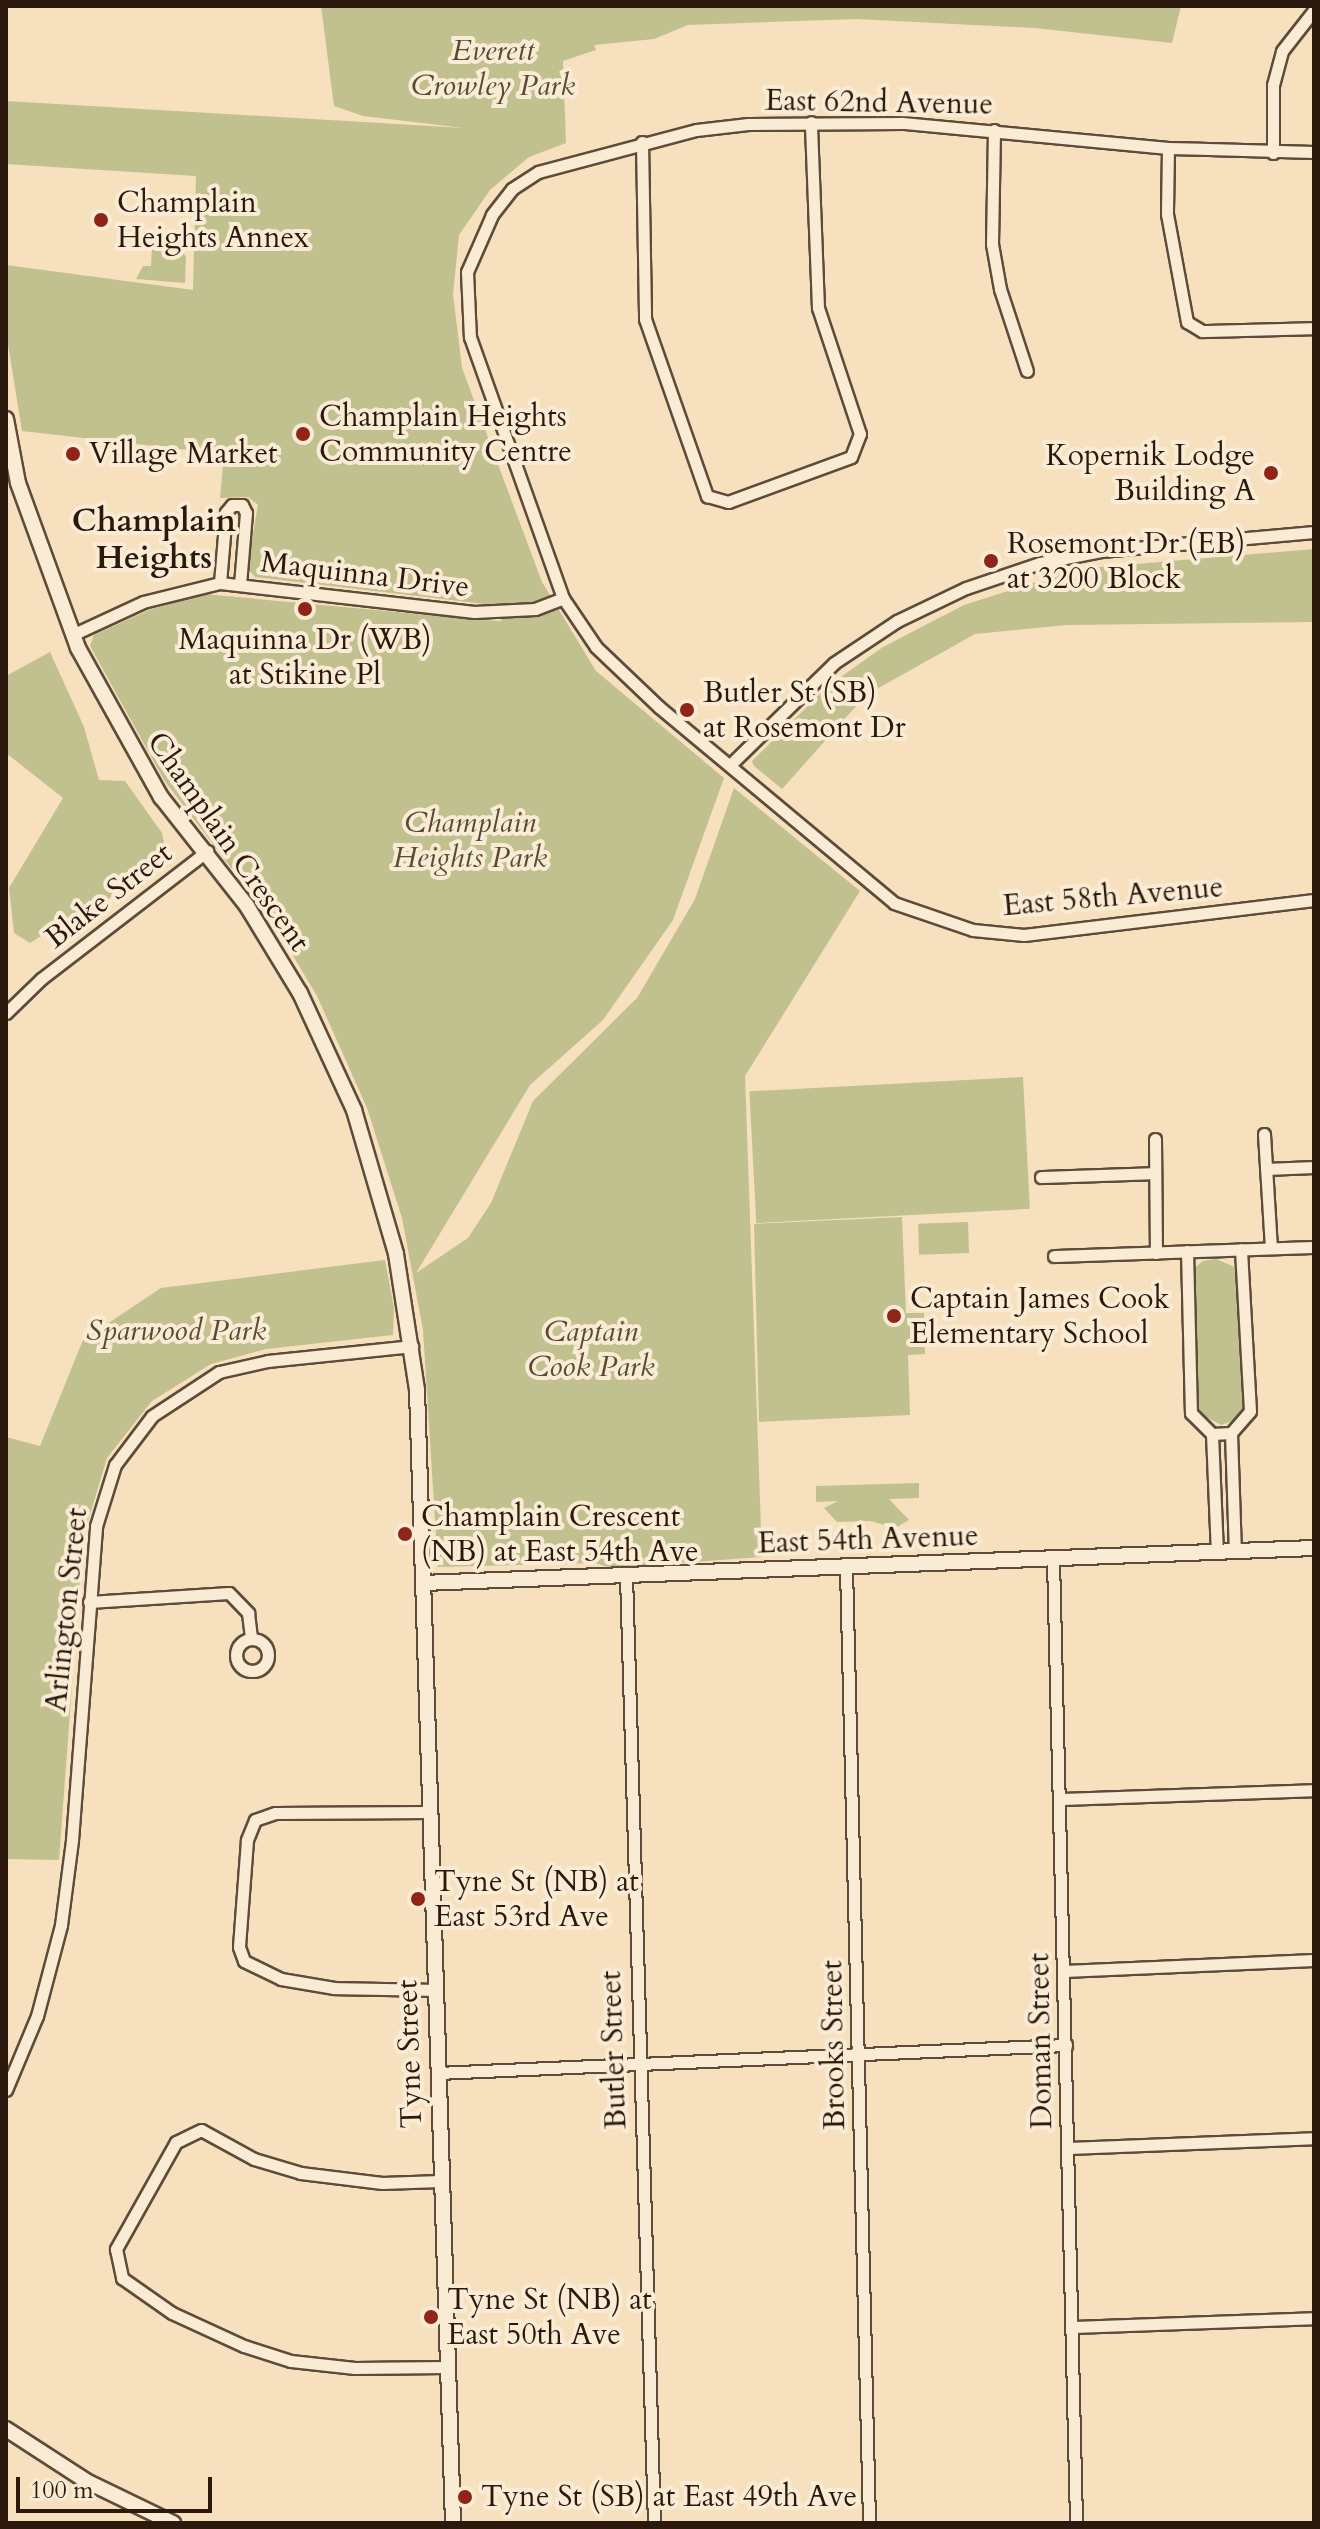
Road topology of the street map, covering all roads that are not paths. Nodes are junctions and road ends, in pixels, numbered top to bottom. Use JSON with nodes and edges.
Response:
{"nodes":[{"id":1,"x":1314,"y":10,"type":"edge"},
{"id":2,"x":811,"y":122,"type":"junction"},
{"id":3,"x":994,"y":130,"type":"junction"},
{"id":4,"x":642,"y":142,"type":"junction"},
{"id":5,"x":1168,"y":148,"type":"junction"},
{"id":6,"x":1314,"y":152,"type":"edge"},
{"id":7,"x":1273,"y":153,"type":"junction"},
{"id":8,"x":1314,"y":328,"type":"edge"},
{"id":9,"x":1027,"y":371,"type":"dead end"},
{"id":10,"x":6,"y":419,"type":"edge"},
{"id":11,"x":1314,"y":532,"type":"edge"},
{"id":12,"x":220,"y":583,"type":"junction"},
{"id":13,"x":240,"y":585,"type":"junction"},
{"id":14,"x":563,"y":598,"type":"junction"},
{"id":15,"x":72,"y":635,"type":"junction"},
{"id":16,"x":731,"y":764,"type":"junction"},
{"id":17,"x":207,"y":851,"type":"junction"},
{"id":18,"x":1314,"y":900,"type":"edge"},
{"id":19,"x":6,"y":1013,"type":"edge"},
{"id":20,"x":1264,"y":1134,"type":"dead end"},
{"id":21,"x":1155,"y":1139,"type":"dead end"},
{"id":22,"x":1314,"y":1167,"type":"edge"},
{"id":23,"x":1266,"y":1169,"type":"junction"},
{"id":24,"x":1153,"y":1173,"type":"junction"},
{"id":25,"x":1041,"y":1177,"type":"dead end"},
{"id":26,"x":1314,"y":1247,"type":"edge"},
{"id":27,"x":1271,"y":1248,"type":"junction"},
{"id":28,"x":1241,"y":1249,"type":"junction"},
{"id":29,"x":1187,"y":1251,"type":"junction"},
{"id":30,"x":1156,"y":1253,"type":"junction"},
{"id":31,"x":1054,"y":1256,"type":"dead end"},
{"id":32,"x":412,"y":1346,"type":"junction"},
{"id":33,"x":1231,"y":1433,"type":"junction"},
{"id":34,"x":1212,"y":1434,"type":"junction"},
{"id":35,"x":1314,"y":1548,"type":"edge"},
{"id":36,"x":1235,"y":1551,"type":"junction"},
{"id":37,"x":1217,"y":1552,"type":"junction"},
{"id":38,"x":1053,"y":1559,"type":"junction"},
{"id":39,"x":846,"y":1567,"type":"junction"},
{"id":40,"x":626,"y":1575,"type":"junction"},
{"id":41,"x":423,"y":1583,"type":"junction"},
{"id":42,"x":89,"y":1602,"type":"junction"},
{"id":43,"x":251,"y":1639,"type":"dead end"},
{"id":44,"x":1314,"y":1790,"type":"edge"},
{"id":45,"x":1060,"y":1799,"type":"junction"},
{"id":46,"x":429,"y":1812,"type":"junction"},
{"id":47,"x":1314,"y":1960,"type":"edge"},
{"id":48,"x":1064,"y":1971,"type":"junction"},
{"id":49,"x":434,"y":1990,"type":"junction"},
{"id":50,"x":1066,"y":2045,"type":"junction"},
{"id":51,"x":858,"y":2054,"type":"junction"},
{"id":52,"x":638,"y":2063,"type":"junction"},
{"id":53,"x":437,"y":2073,"type":"junction"},
{"id":54,"x":6,"y":2090,"type":"edge"},
{"id":55,"x":1314,"y":2138,"type":"edge"},
{"id":56,"x":1068,"y":2148,"type":"junction"},
{"id":57,"x":440,"y":2181,"type":"junction"},
{"id":58,"x":1314,"y":2318,"type":"edge"},
{"id":59,"x":1072,"y":2327,"type":"junction"},
{"id":60,"x":446,"y":2367,"type":"junction"},
{"id":61,"x":6,"y":2429,"type":"edge"},
{"id":62,"x":173,"y":2523,"type":"edge"},
{"id":63,"x":453,"y":2523,"type":"edge"},
{"id":64,"x":654,"y":2523,"type":"edge"},
{"id":65,"x":869,"y":2523,"type":"edge"},
{"id":66,"x":1076,"y":2523,"type":"edge"}],
"edges":[{"from":1,"to":7,"type":"street"},
{"from":2,"to":3,"type":"street","name":"East 62nd Avenue"},
{"from":2,"to":4,"type":"street","name":"East 62nd Avenue"},
{"from":2,"to":4,"type":"street"},
{"from":3,"to":5,"type":"street","name":"East 62nd Avenue"},
{"from":3,"to":9,"type":"street"},
{"from":4,"to":14,"type":"street","name":"East 62nd Avenue"},
{"from":5,"to":7,"type":"street","name":"East 62nd Avenue"},
{"from":5,"to":8,"type":"street"},
{"from":6,"to":7,"type":"street","name":"East 62nd Avenue"},
{"from":10,"to":15,"type":"street","name":"Champlain Crescent"},
{"from":11,"to":16,"type":"street"},
{"from":12,"to":13,"type":"street","name":"Maquinna Drive"},
{"from":12,"to":13,"type":"street"},
{"from":12,"to":15,"type":"street","name":"Maquinna Drive"},
{"from":13,"to":14,"type":"street","name":"Maquinna Drive"},
{"from":14,"to":16,"type":"street"},
{"from":15,"to":17,"type":"street","name":"Champlain Crescent"},
{"from":16,"to":18,"type":"street","name":"East 58th Avenue"},
{"from":17,"to":19,"type":"street","name":"Blake Street"},
{"from":17,"to":32,"type":"street","name":"Champlain Crescent"},
{"from":20,"to":23,"type":"street"},
{"from":21,"to":24,"type":"street"},
{"from":22,"to":23,"type":"street"},
{"from":23,"to":27,"type":"street"},
{"from":24,"to":25,"type":"street"},
{"from":24,"to":30,"type":"street"},
{"from":26,"to":27,"type":"street"},
{"from":27,"to":28,"type":"street"},
{"from":28,"to":29,"type":"street"},
{"from":28,"to":33,"type":"street"},
{"from":29,"to":30,"type":"street"},
{"from":29,"to":34,"type":"street"},
{"from":30,"to":31,"type":"street"},
{"from":32,"to":41,"type":"street","name":"Champlain Crescent"},
{"from":32,"to":42,"type":"street","name":"Arlington Street"},
{"from":33,"to":34,"type":"street"},
{"from":33,"to":36,"type":"street"},
{"from":34,"to":37,"type":"street"},
{"from":35,"to":36,"type":"street","name":"East 54th Avenue"},
{"from":36,"to":37,"type":"street","name":"East 54th Avenue"},
{"from":37,"to":38,"type":"street","name":"East 54th Avenue"},
{"from":38,"to":39,"type":"street","name":"East 54th Avenue"},
{"from":38,"to":45,"type":"street","name":"Doman Street"},
{"from":39,"to":40,"type":"street","name":"East 54th Avenue"},
{"from":39,"to":51,"type":"street","name":"Brooks Street"},
{"from":40,"to":41,"type":"street","name":"East 54th Avenue"},
{"from":40,"to":52,"type":"street","name":"Butler Street"},
{"from":41,"to":46,"type":"street","name":"Tyne Street"},
{"from":42,"to":43,"type":"street"},
{"from":42,"to":54,"type":"street","name":"Arlington Street"},
{"from":44,"to":45,"type":"street"},
{"from":45,"to":48,"type":"street","name":"Doman Street"},
{"from":46,"to":49,"type":"street","name":"Tyne Street"},
{"from":46,"to":49,"type":"street"},
{"from":47,"to":48,"type":"street"},
{"from":48,"to":50,"type":"street","name":"Doman Street"},
{"from":49,"to":53,"type":"street","name":"Tyne Street"},
{"from":50,"to":51,"type":"street"},
{"from":50,"to":56,"type":"street","name":"Doman Street"},
{"from":51,"to":52,"type":"street"},
{"from":51,"to":65,"type":"street","name":"Brooks Street"},
{"from":52,"to":53,"type":"street"},
{"from":52,"to":64,"type":"street","name":"Butler Street"},
{"from":53,"to":57,"type":"street","name":"Tyne Street"},
{"from":55,"to":56,"type":"street"},
{"from":56,"to":59,"type":"street","name":"Doman Street"},
{"from":57,"to":60,"type":"street","name":"Tyne Street"},
{"from":57,"to":60,"type":"street"},
{"from":58,"to":59,"type":"street"},
{"from":59,"to":66,"type":"street","name":"Doman Street"},
{"from":60,"to":63,"type":"street","name":"Tyne Street"},
{"from":61,"to":62,"type":"street"}]}
